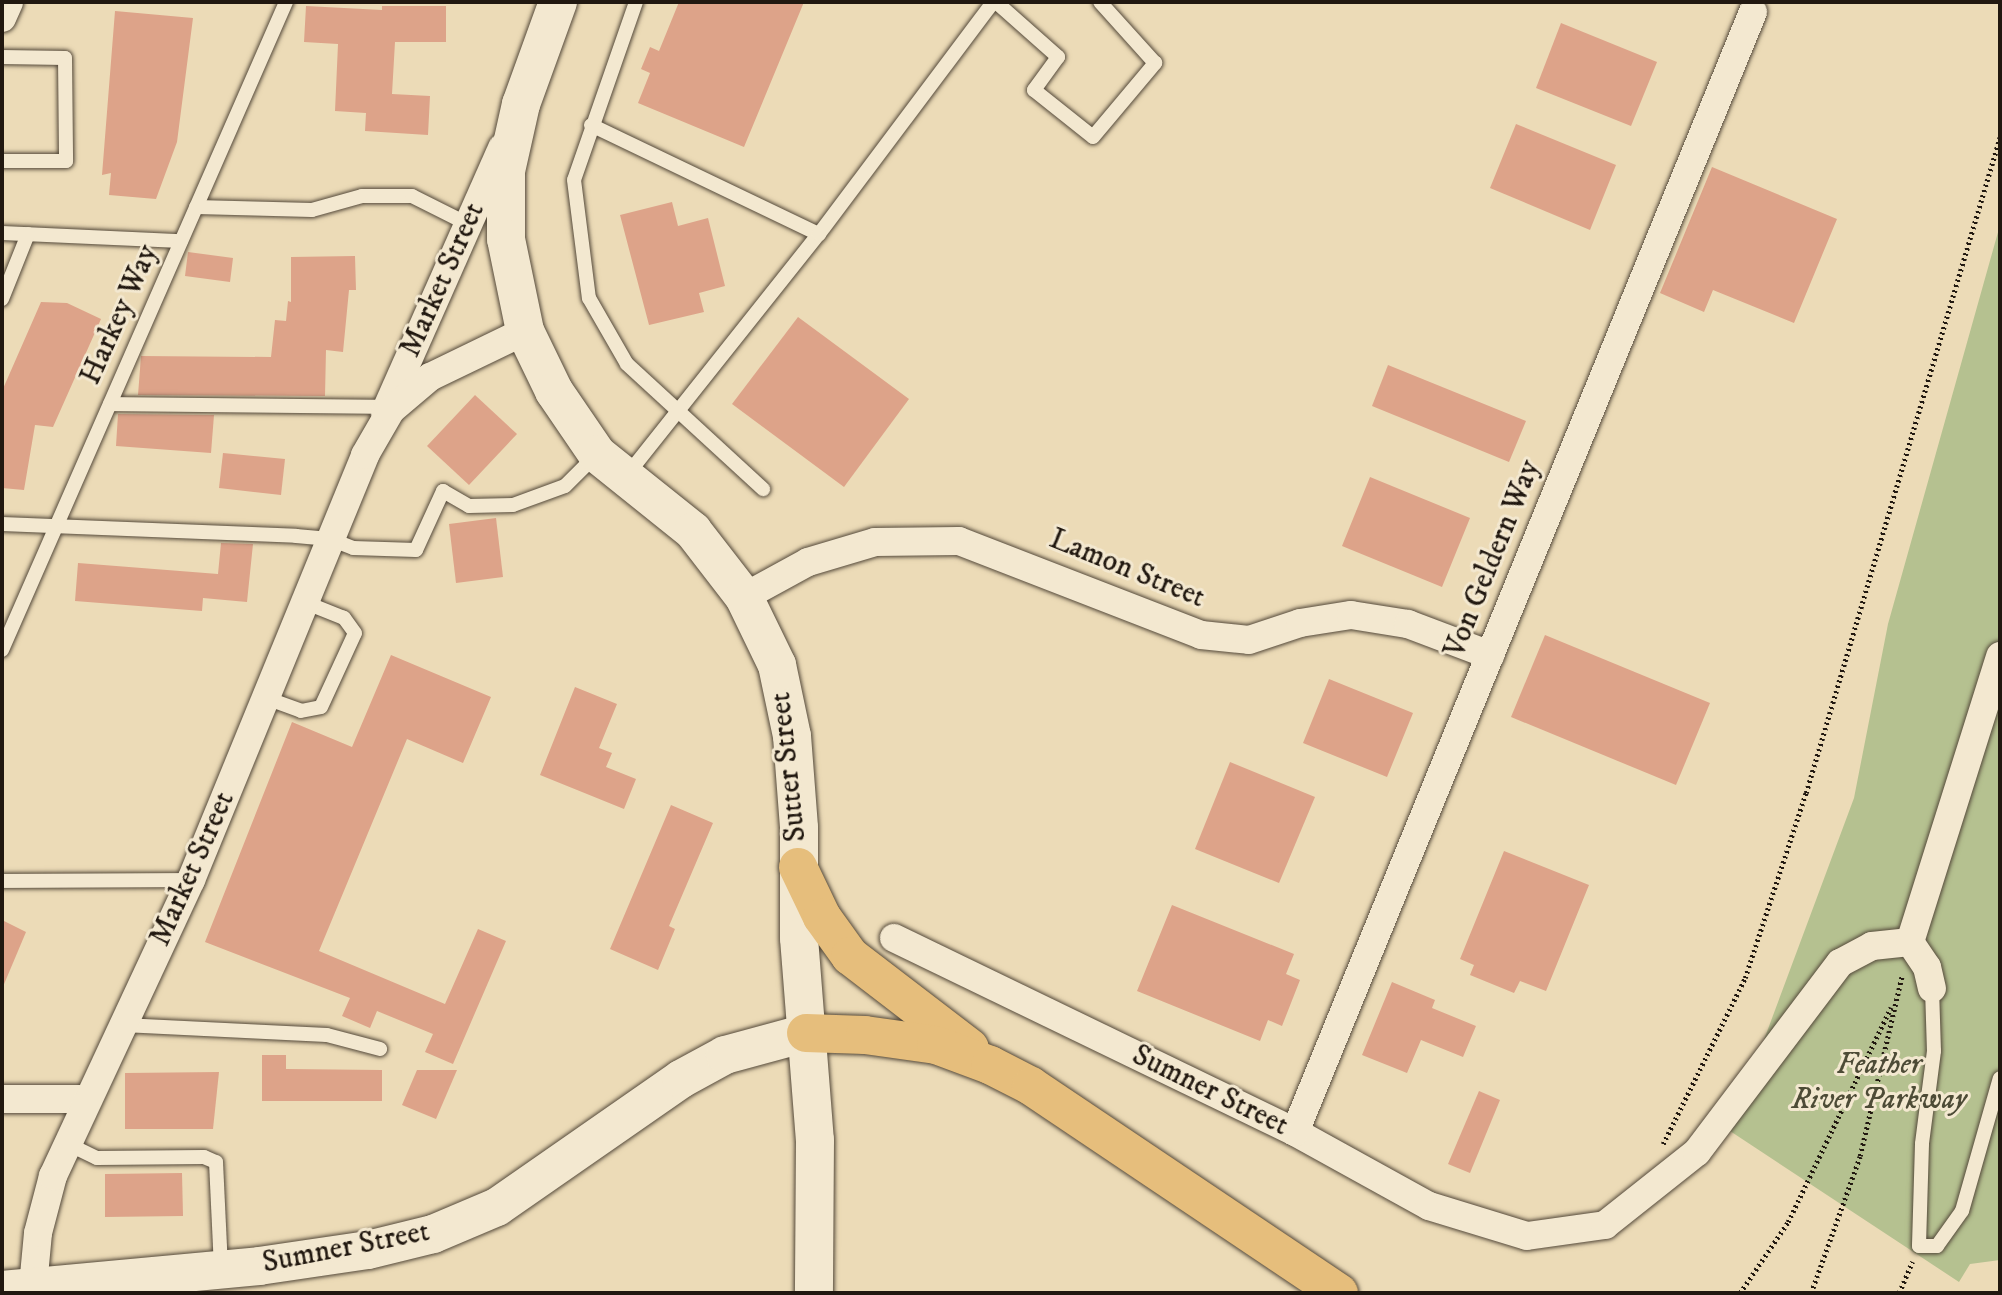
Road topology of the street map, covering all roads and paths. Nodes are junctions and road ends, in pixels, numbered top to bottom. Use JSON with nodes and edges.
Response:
{"nodes":[{"id":1,"x":9,"y":2,"type":"edge"},
{"id":2,"x":286,"y":2,"type":"edge"},
{"id":3,"x":558,"y":2,"type":"edge"},
{"id":4,"x":636,"y":2,"type":"edge"},
{"id":5,"x":995,"y":2,"type":"edge"},
{"id":6,"x":1100,"y":2,"type":"edge"},
{"id":7,"x":1753,"y":12,"type":"dead end"},
{"id":8,"x":2,"y":18,"type":"edge"},
{"id":9,"x":2,"y":57,"type":"edge"},
{"id":10,"x":521,"y":104,"type":"junction"},
{"id":11,"x":591,"y":125,"type":"junction"},
{"id":12,"x":2000,"y":137,"type":"edge"},
{"id":13,"x":2,"y":161,"type":"edge"},
{"id":14,"x":196,"y":207,"type":"junction"},
{"id":15,"x":468,"y":224,"type":"junction"},
{"id":16,"x":2,"y":233,"type":"edge"},
{"id":17,"x":28,"y":234,"type":"junction"},
{"id":18,"x":819,"y":234,"type":"junction"},
{"id":19,"x":181,"y":241,"type":"junction"},
{"id":20,"x":2,"y":299,"type":"edge"},
{"id":21,"x":525,"y":331,"type":"junction"},
{"id":22,"x":110,"y":404,"type":"junction"},
{"id":23,"x":391,"y":407,"type":"junction"},
{"id":24,"x":680,"y":409,"type":"junction"},
{"id":25,"x":611,"y":466,"type":"junction"},
{"id":26,"x":763,"y":489,"type":"dead end"},
{"id":27,"x":2,"y":524,"type":"edge"},
{"id":28,"x":56,"y":527,"type":"junction"},
{"id":29,"x":330,"y":539,"type":"junction"},
{"id":30,"x":744,"y":597,"type":"junction"},
{"id":31,"x":304,"y":602,"type":"junction"},
{"id":32,"x":2,"y":650,"type":"edge"},
{"id":33,"x":1490,"y":655,"type":"junction"},
{"id":34,"x":2000,"y":656,"type":"edge"},
{"id":35,"x":266,"y":698,"type":"junction"},
{"id":36,"x":798,"y":867,"type":"junction"},
{"id":37,"x":191,"y":880,"type":"junction"},
{"id":38,"x":2,"y":881,"type":"edge"},
{"id":39,"x":894,"y":938,"type":"dead end"},
{"id":40,"x":1910,"y":942,"type":"junction"},
{"id":41,"x":1932,"y":988,"type":"joint"},
{"id":42,"x":123,"y":1025,"type":"junction"},
{"id":43,"x":806,"y":1033,"type":"junction"},
{"id":44,"x":380,"y":1049,"type":"dead end"},
{"id":45,"x":990,"y":1065,"type":"junction"},
{"id":46,"x":2000,"y":1078,"type":"edge"},
{"id":47,"x":88,"y":1099,"type":"junction"},
{"id":48,"x":2,"y":1100,"type":"edge"},
{"id":49,"x":1295,"y":1132,"type":"junction"},
{"id":50,"x":68,"y":1144,"type":"junction"},
{"id":51,"x":1660,"y":1151,"type":"dead end"},
{"id":52,"x":1919,"y":1246,"type":"junction"},
{"id":53,"x":222,"y":1269,"type":"junction"},
{"id":54,"x":18,"y":1288,"type":"edge"},
{"id":55,"x":814,"y":1293,"type":"edge"},
{"id":56,"x":1339,"y":1293,"type":"edge"},
{"id":57,"x":1740,"y":1293,"type":"edge"},
{"id":58,"x":1811,"y":1293,"type":"edge"},
{"id":59,"x":1899,"y":1293,"type":"edge"}],
"edges":[{"from":1,"to":8,"type":"street"},
{"from":2,"to":14,"type":"lane","name":"Harkey Way"},
{"from":3,"to":10,"type":"main road","name":"Market Street"},
{"from":4,"to":11,"type":"lane"},
{"from":5,"to":6,"type":"lane"},
{"from":5,"to":18,"type":"lane"},
{"from":7,"to":33,"type":"street","name":"Von Geldern Way"},
{"from":9,"to":13,"type":"lane"},
{"from":10,"to":15,"type":"street","name":"Market Street"},
{"from":10,"to":21,"type":"main road","name":"Market Street"},
{"from":11,"to":18,"type":"lane"},
{"from":11,"to":24,"type":"lane"},
{"from":12,"to":51,"type":"path"},
{"from":14,"to":15,"type":"lane"},
{"from":14,"to":19,"type":"lane","name":"Harkey Way"},
{"from":15,"to":23,"type":"street","name":"Market Street"},
{"from":16,"to":17,"type":"lane"},
{"from":17,"to":19,"type":"lane"},
{"from":17,"to":20,"type":"lane"},
{"from":18,"to":24,"type":"lane"},
{"from":19,"to":22,"type":"lane","name":"Harkey Way"},
{"from":21,"to":23,"type":"street","name":"Market Street"},
{"from":21,"to":25,"type":"main road","name":"Sutter Street"},
{"from":22,"to":23,"type":"lane"},
{"from":22,"to":28,"type":"lane","name":"Harkey Way"},
{"from":23,"to":29,"type":"street","name":"Market Street"},
{"from":24,"to":25,"type":"lane"},
{"from":24,"to":26,"type":"lane"},
{"from":25,"to":29,"type":"lane"},
{"from":25,"to":30,"type":"main road","name":"Sutter Street"},
{"from":27,"to":28,"type":"lane"},
{"from":28,"to":29,"type":"lane"},
{"from":28,"to":32,"type":"lane","name":"Harkey Way"},
{"from":29,"to":31,"type":"street","name":"Market Street"},
{"from":30,"to":33,"type":"street","name":"Lamon Street"},
{"from":30,"to":36,"type":"main road","name":"Sutter Street"},
{"from":31,"to":35,"type":"street","name":"Market Street"},
{"from":31,"to":35,"type":"lane"},
{"from":33,"to":49,"type":"street","name":"Von Geldern Way"},
{"from":34,"to":40,"type":"street"},
{"from":35,"to":37,"type":"street","name":"Market Street"},
{"from":36,"to":43,"type":"main road","name":"Sutter Street"},
{"from":36,"to":45,"type":"highway"},
{"from":37,"to":38,"type":"lane"},
{"from":37,"to":42,"type":"street","name":"Market Street"},
{"from":39,"to":49,"type":"street","name":"Sumner Street"},
{"from":40,"to":41,"type":"street"},
{"from":40,"to":49,"type":"street","name":"Sumner Street"},
{"from":41,"to":52,"type":"lane"},
{"from":42,"to":44,"type":"lane"},
{"from":42,"to":47,"type":"street","name":"Market Street"},
{"from":43,"to":45,"type":"highway"},
{"from":43,"to":53,"type":"main road","name":"Sumner Street"},
{"from":43,"to":55,"type":"main road","name":"Sutter Street"},
{"from":45,"to":56,"type":"highway"},
{"from":46,"to":52,"type":"lane"},
{"from":47,"to":48,"type":"street"},
{"from":47,"to":50,"type":"street","name":"Market Street"},
{"from":50,"to":53,"type":"lane"},
{"from":50,"to":54,"type":"street","name":"Market Street"},
{"from":52,"to":59,"type":"path"},
{"from":53,"to":54,"type":"main road","name":"Sumner Street"},
{"from":57,"to":58,"type":"path"}]}
